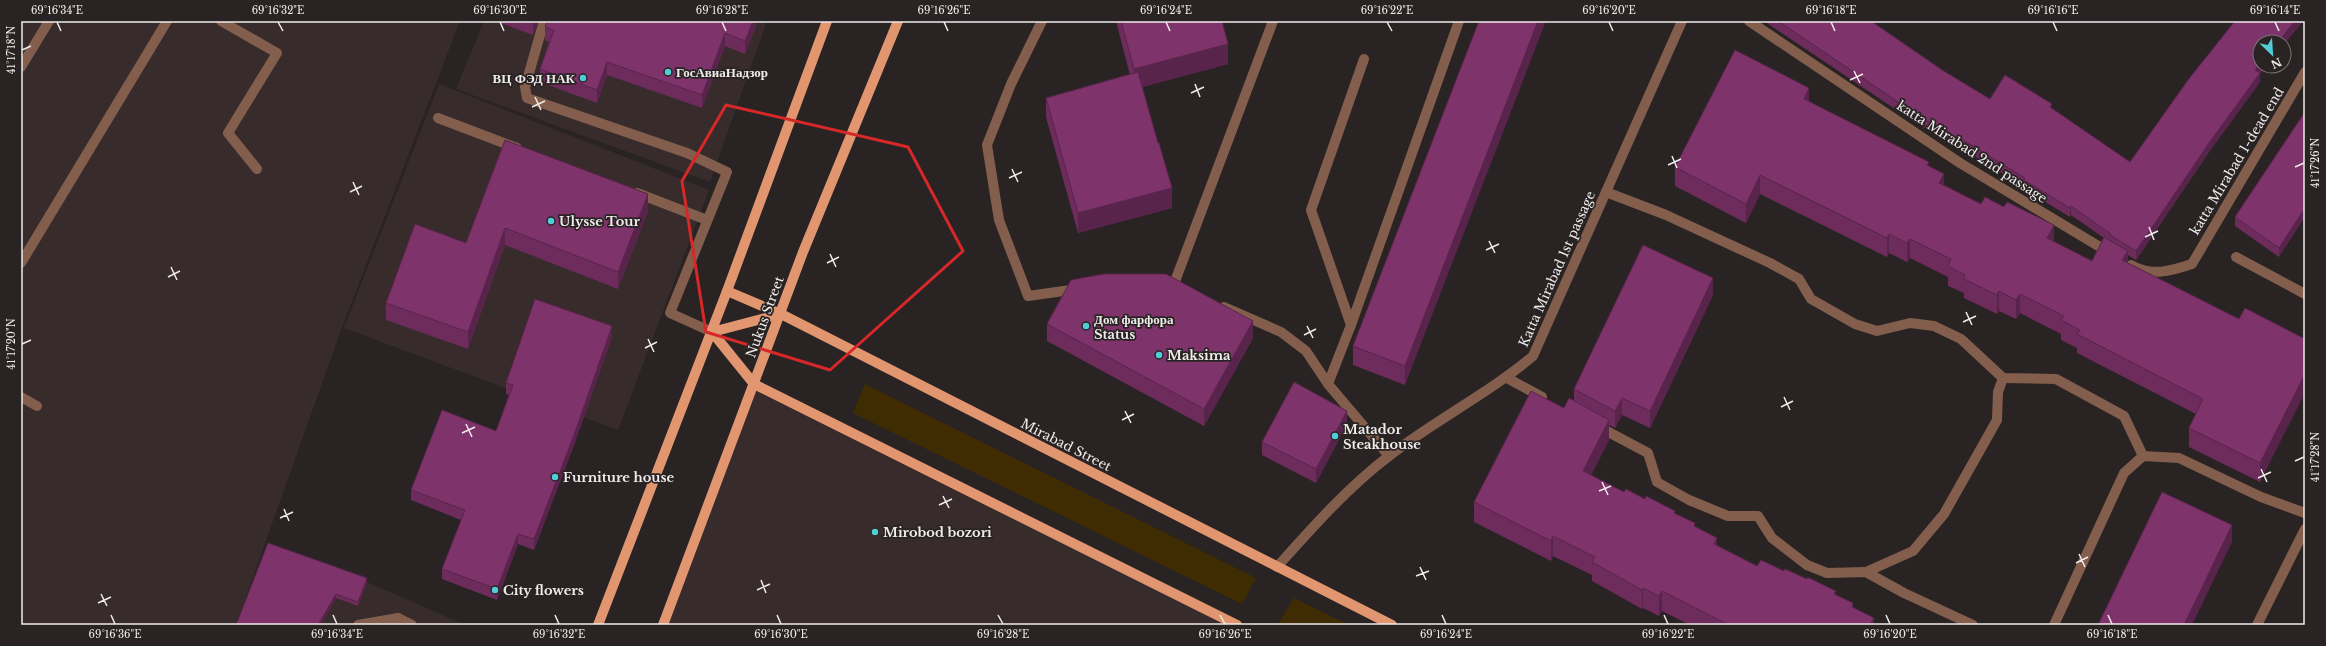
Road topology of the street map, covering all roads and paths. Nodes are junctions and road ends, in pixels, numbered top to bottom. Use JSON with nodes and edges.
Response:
{"nodes":[{"id":1,"x":49,"y":21,"type":"edge"},
{"id":2,"x":167,"y":21,"type":"edge"},
{"id":3,"x":221,"y":21,"type":"edge"},
{"id":4,"x":544,"y":21,"type":"edge"},
{"id":5,"x":827,"y":21,"type":"edge"},
{"id":6,"x":898,"y":21,"type":"edge"},
{"id":7,"x":1042,"y":21,"type":"edge"},
{"id":8,"x":1274,"y":21,"type":"edge"},
{"id":9,"x":1460,"y":21,"type":"edge"},
{"id":10,"x":1682,"y":21,"type":"edge"},
{"id":11,"x":1749,"y":21,"type":"edge"},
{"id":12,"x":1364,"y":59,"type":"dead end"},
{"id":13,"x":21,"y":67,"type":"edge"},
{"id":14,"x":2305,"y":72,"type":"edge"},
{"id":15,"x":438,"y":118,"type":"dead end"},
{"id":16,"x":527,"y":151,"type":"edge"},
{"id":17,"x":257,"y":169,"type":"dead end"},
{"id":18,"x":630,"y":190,"type":"edge"},
{"id":19,"x":1606,"y":192,"type":"junction"},
{"id":20,"x":707,"y":220,"type":"junction"},
{"id":21,"x":2236,"y":257,"type":"dead end"},
{"id":22,"x":21,"y":262,"type":"edge"},
{"id":23,"x":2192,"y":264,"type":"joint"},
{"id":24,"x":1088,"y":287,"type":"edge"},
{"id":25,"x":1188,"y":290,"type":"edge"},
{"id":26,"x":727,"y":291,"type":"junction"},
{"id":27,"x":2305,"y":294,"type":"edge"},
{"id":28,"x":1217,"y":303,"type":"edge"},
{"id":29,"x":781,"y":314,"type":"junction"},
{"id":30,"x":1351,"y":325,"type":"junction"},
{"id":31,"x":712,"y":332,"type":"junction"},
{"id":32,"x":1507,"y":378,"type":"junction"},
{"id":33,"x":2002,"y":378,"type":"junction"},
{"id":34,"x":754,"y":384,"type":"junction"},
{"id":35,"x":1328,"y":384,"type":"junction"},
{"id":36,"x":21,"y":397,"type":"edge"},
{"id":37,"x":1553,"y":403,"type":"edge"},
{"id":38,"x":37,"y":406,"type":"dead end"},
{"id":39,"x":1587,"y":421,"type":"edge"},
{"id":40,"x":1389,"y":456,"type":"junction"},
{"id":41,"x":2143,"y":456,"type":"junction"},
{"id":42,"x":2305,"y":513,"type":"edge"},
{"id":43,"x":2305,"y":529,"type":"edge"},
{"id":44,"x":1277,"y":567,"type":"junction"},
{"id":45,"x":1866,"y":572,"type":"junction"},
{"id":46,"x":397,"y":622,"type":"edge"},
{"id":47,"x":358,"y":625,"type":"edge"},
{"id":48,"x":412,"y":625,"type":"edge"},
{"id":49,"x":598,"y":625,"type":"edge"},
{"id":50,"x":663,"y":625,"type":"edge"},
{"id":51,"x":1237,"y":625,"type":"edge"},
{"id":52,"x":1392,"y":625,"type":"edge"},
{"id":53,"x":1973,"y":625,"type":"edge"},
{"id":54,"x":2054,"y":625,"type":"edge"},
{"id":55,"x":2257,"y":625,"type":"edge"}],
"edges":[{"from":1,"to":13,"type":"street"},
{"from":2,"to":22,"type":"street"},
{"from":3,"to":17,"type":"street"},
{"from":4,"to":20,"type":"street"},
{"from":5,"to":26,"type":"main road"},
{"from":6,"to":29,"type":"main road","name":"Nukus Street"},
{"from":7,"to":24,"type":"street"},
{"from":8,"to":25,"type":"street"},
{"from":9,"to":30,"type":"street"},
{"from":10,"to":19,"type":"street","name":"Katta Mirabad 1st passage"},
{"from":11,"to":23,"type":"street","name":"katta Mirabad 2nd passage"},
{"from":12,"to":30,"type":"street"},
{"from":14,"to":23,"type":"street","name":"katta Mirabad 1-dead end"},
{"from":15,"to":16,"type":"street"},
{"from":18,"to":20,"type":"street"},
{"from":19,"to":32,"type":"street","name":"Katta Mirabad 1st passage"},
{"from":19,"to":33,"type":"street"},
{"from":20,"to":31,"type":"street"},
{"from":21,"to":27,"type":"street"},
{"from":26,"to":29,"type":"main road","name":"Mirabad Street"},
{"from":26,"to":31,"type":"main road"},
{"from":28,"to":35,"type":"street"},
{"from":29,"to":31,"type":"main road"},
{"from":29,"to":34,"type":"main road","name":"Nukus Street"},
{"from":29,"to":44,"type":"main road","name":"Mirabad Street"},
{"from":30,"to":35,"type":"street"},
{"from":31,"to":34,"type":"main road"},
{"from":31,"to":49,"type":"main road"},
{"from":32,"to":37,"type":"street"},
{"from":32,"to":40,"type":"street","name":"Katta Mirabad 1st passage"},
{"from":33,"to":41,"type":"street"},
{"from":33,"to":45,"type":"street"},
{"from":34,"to":50,"type":"main road","name":"Nukus Street"},
{"from":34,"to":51,"type":"main road"},
{"from":35,"to":40,"type":"street"},
{"from":36,"to":38,"type":"street"},
{"from":39,"to":45,"type":"street"},
{"from":40,"to":44,"type":"street","name":"Katta Mirabad 1st passage"},
{"from":41,"to":42,"type":"street"},
{"from":41,"to":54,"type":"street"},
{"from":43,"to":55,"type":"street"},
{"from":44,"to":52,"type":"main road","name":"Mirabad Street"},
{"from":45,"to":53,"type":"street"},
{"from":46,"to":47,"type":"street"},
{"from":46,"to":48,"type":"street"}]}
